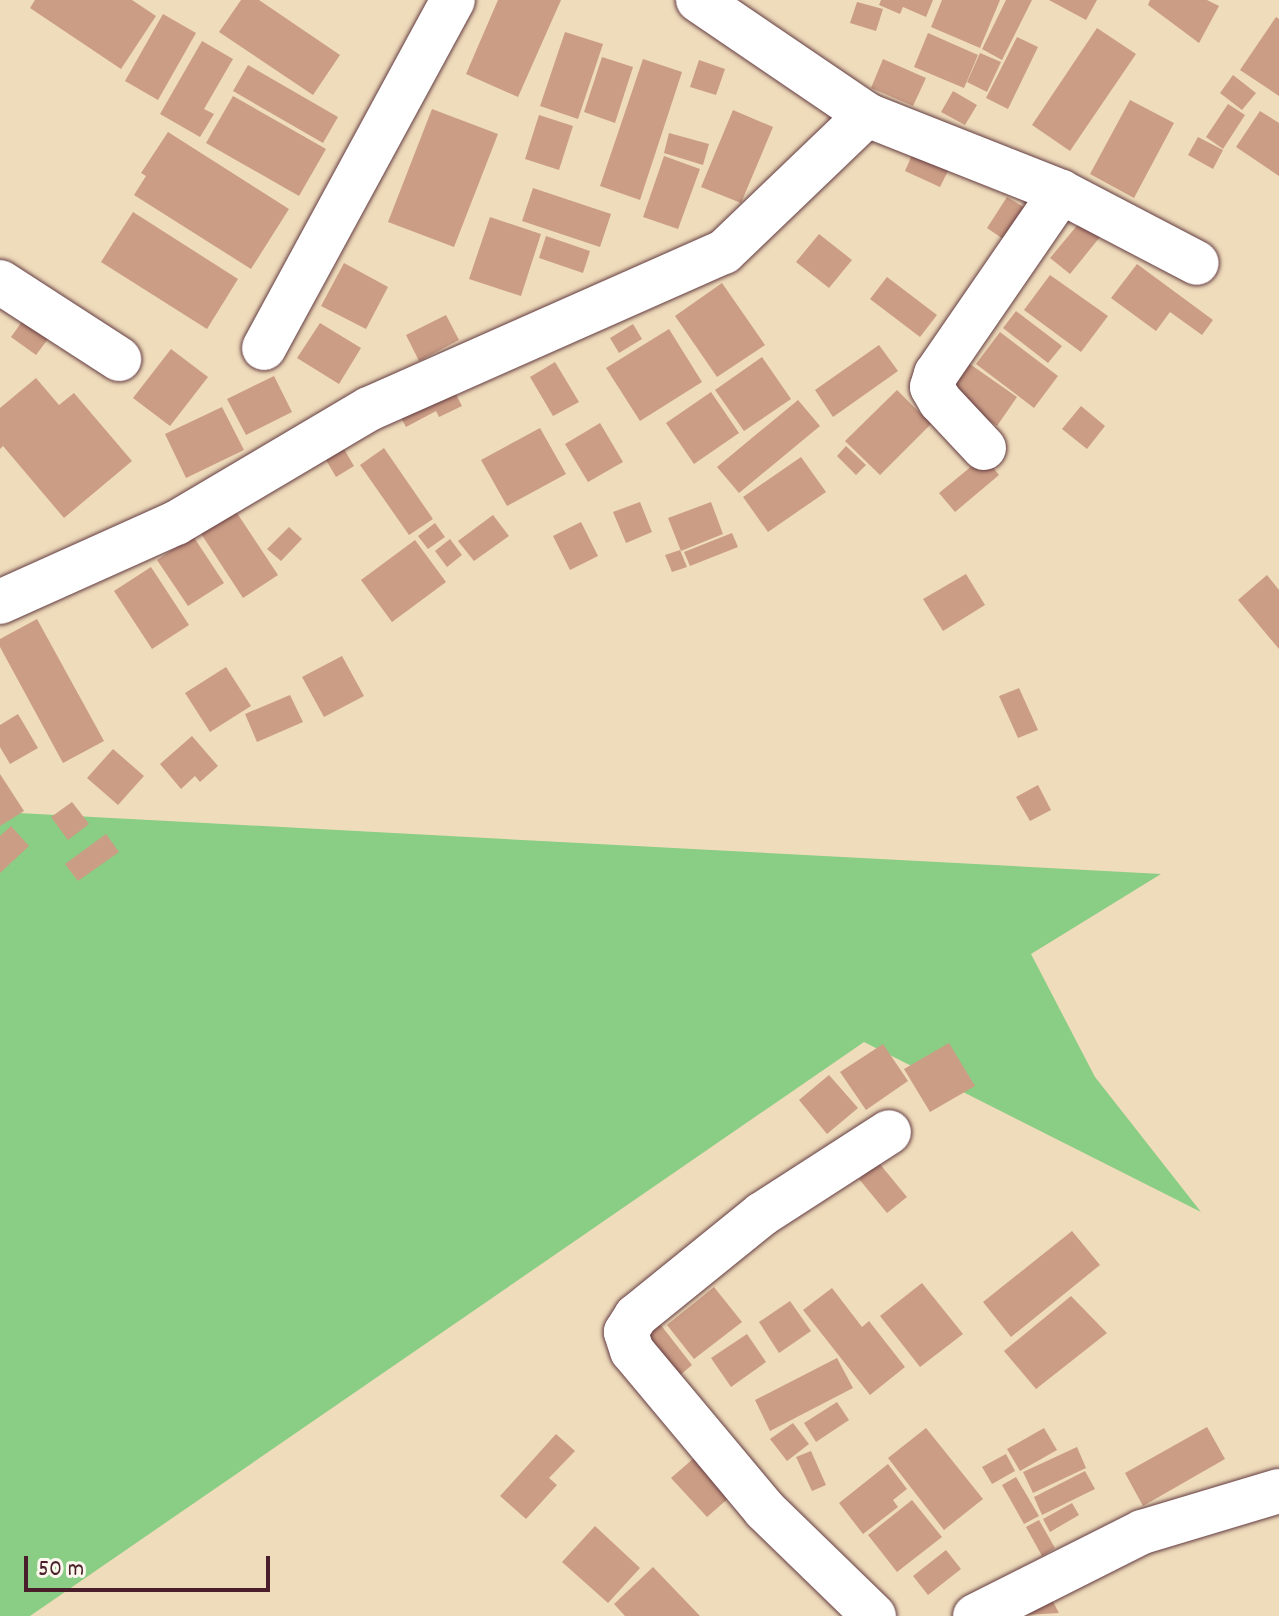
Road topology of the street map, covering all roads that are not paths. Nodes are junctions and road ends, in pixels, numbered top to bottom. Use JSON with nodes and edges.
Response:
{"nodes":[{"id":1,"x":453,"y":0,"type":"edge"},
{"id":2,"x":698,"y":0,"type":"edge"},
{"id":3,"x":867,"y":115,"type":"junction"},
{"id":4,"x":1061,"y":192,"type":"junction"},
{"id":5,"x":1197,"y":263,"type":"dead end"},
{"id":6,"x":0,"y":282,"type":"edge"},
{"id":7,"x":264,"y":348,"type":"dead end"},
{"id":8,"x":119,"y":359,"type":"dead end"},
{"id":9,"x":984,"y":448,"type":"dead end"},
{"id":10,"x":0,"y":602,"type":"edge"},
{"id":11,"x":889,"y":1132,"type":"dead end"},
{"id":12,"x":1279,"y":1491,"type":"edge"},
{"id":13,"x":874,"y":1616,"type":"edge"},
{"id":14,"x":975,"y":1616,"type":"edge"}],
"edges":[{"from":1,"to":7,"type":"street"},
{"from":2,"to":3,"type":"street"},
{"from":3,"to":4,"type":"street"},
{"from":3,"to":10,"type":"street"},
{"from":4,"to":5,"type":"street"},
{"from":4,"to":9,"type":"street"},
{"from":6,"to":8,"type":"street"},
{"from":11,"to":13,"type":"street"},
{"from":12,"to":14,"type":"street"}]}
